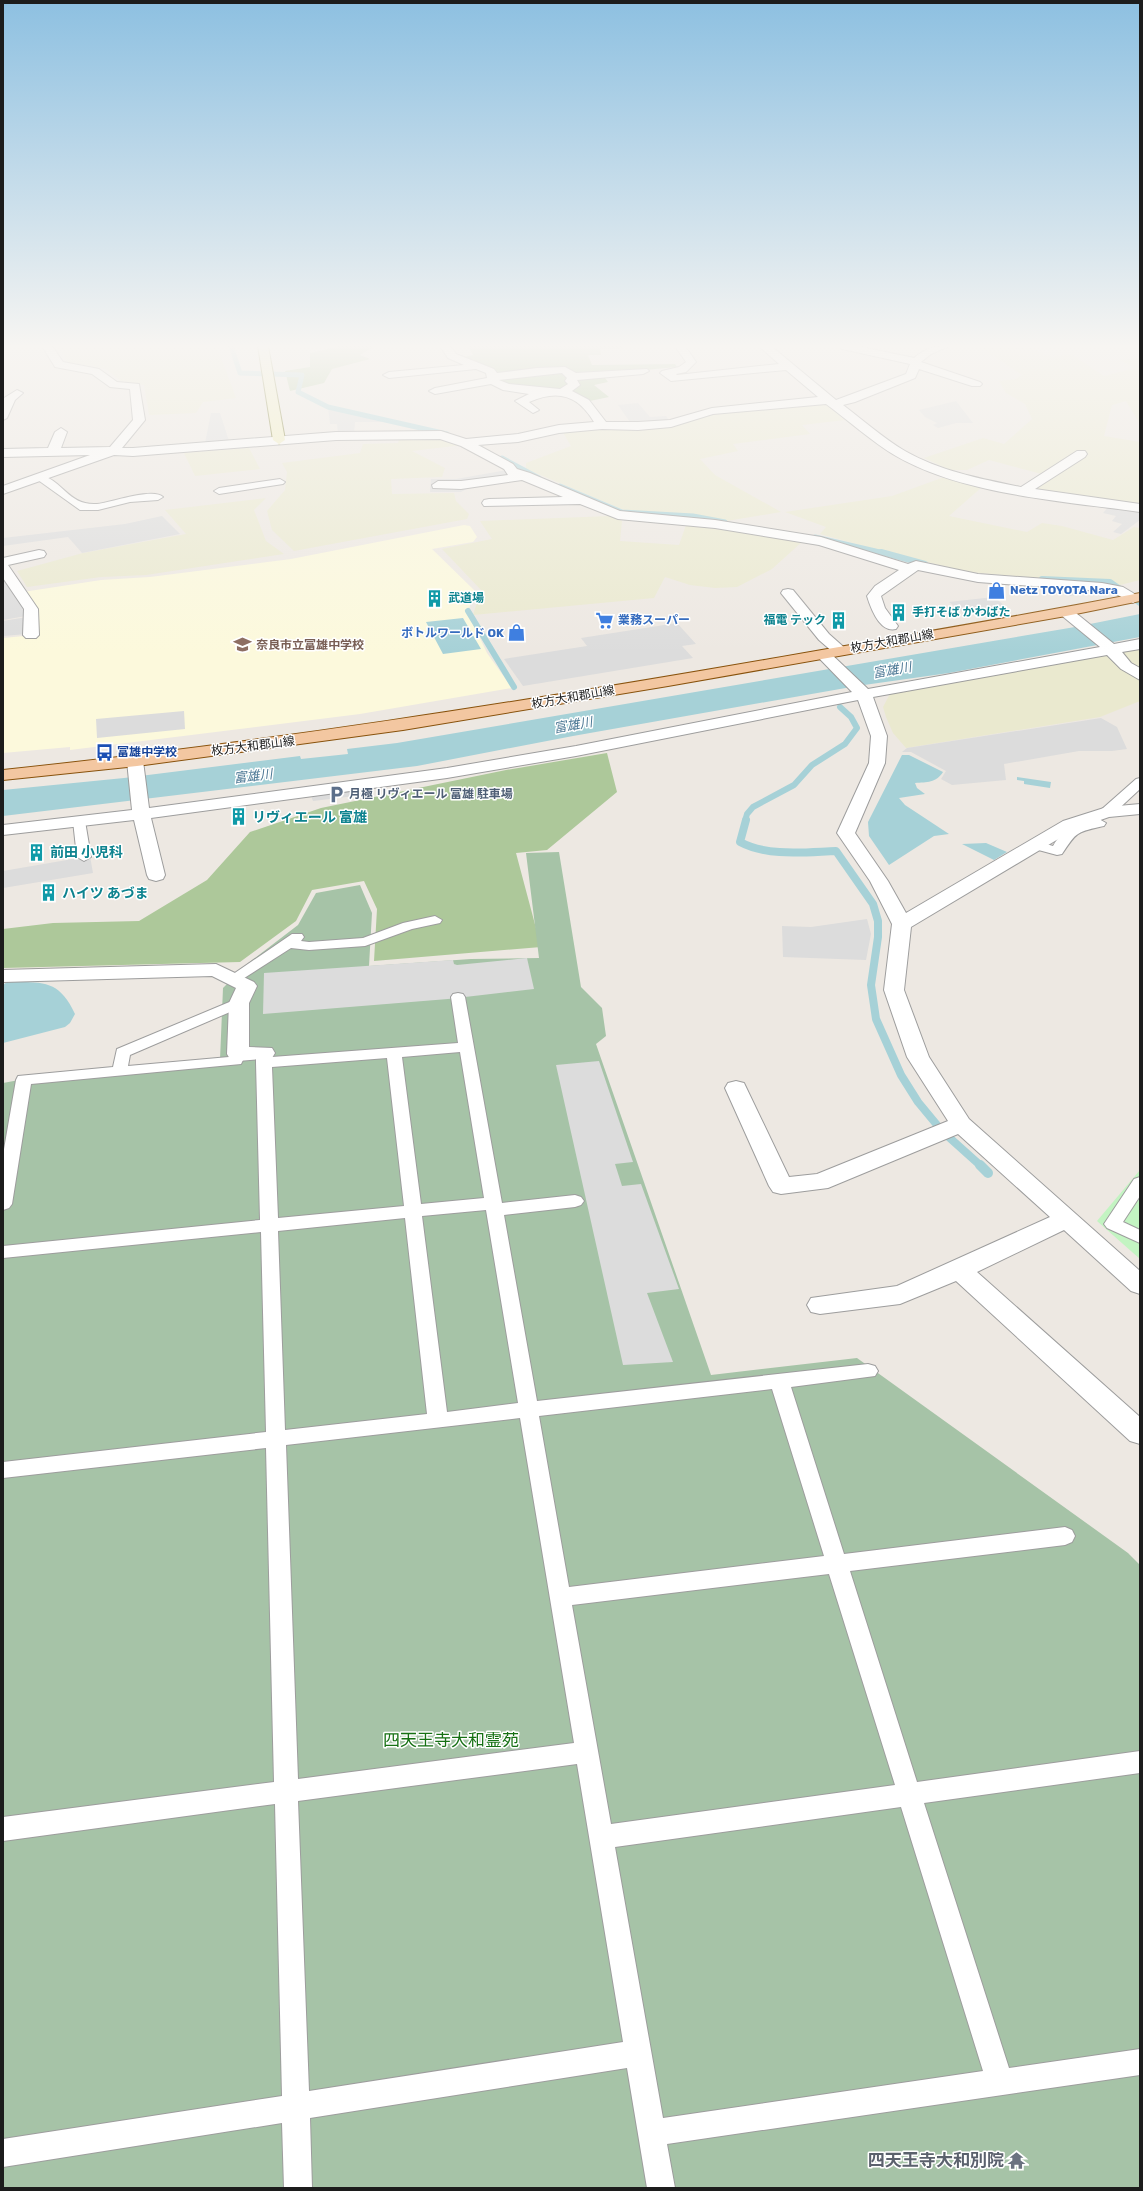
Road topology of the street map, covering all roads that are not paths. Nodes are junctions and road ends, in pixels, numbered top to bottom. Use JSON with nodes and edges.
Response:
{"nodes":[{"id":1,"x":55,"y":448,"type":"edge"},
{"id":2,"x":115,"y":448,"type":"edge"},
{"id":3,"x":191,"y":448,"type":"edge"},
{"id":4,"x":475,"y":448,"type":"edge"},
{"id":5,"x":894,"y":448,"type":"edge"},
{"id":6,"x":113,"y":451,"type":"junction"},
{"id":7,"x":53,"y":452,"type":"junction"},
{"id":8,"x":3,"y":453,"type":"edge"},
{"id":9,"x":1081,"y":454,"type":"dead end"},
{"id":10,"x":526,"y":476,"type":"junction"},
{"id":11,"x":41,"y":478,"type":"junction"},
{"id":12,"x":280,"y":482,"type":"dead end"},
{"id":13,"x":438,"y":485,"type":"dead end"},
{"id":14,"x":4,"y":489,"type":"edge"},
{"id":15,"x":219,"y":491,"type":"dead end"},
{"id":16,"x":1023,"y":491,"type":"junction"},
{"id":17,"x":158,"y":497,"type":"dead end"},
{"id":18,"x":582,"y":501,"type":"junction"},
{"id":19,"x":488,"y":504,"type":"dead end"},
{"id":20,"x":1140,"y":508,"type":"edge"},
{"id":21,"x":39,"y":554,"type":"dead end"},
{"id":22,"x":3,"y":562,"type":"edge"},
{"id":23,"x":3,"y":568,"type":"edge"},
{"id":24,"x":910,"y":569,"type":"junction"},
{"id":25,"x":788,"y":593,"type":"dead end"},
{"id":26,"x":1137,"y":598,"type":"edge"},
{"id":27,"x":1066,"y":612,"type":"junction"},
{"id":28,"x":891,"y":626,"type":"dead end"},
{"id":29,"x":32,"y":635,"type":"dead end"},
{"id":30,"x":1140,"y":644,"type":"edge"},
{"id":31,"x":1109,"y":647,"type":"junction"},
{"id":32,"x":837,"y":658,"type":"junction"},
{"id":33,"x":1140,"y":675,"type":"edge"},
{"id":34,"x":860,"y":690,"type":"junction"},
{"id":35,"x":135,"y":766,"type":"junction"},
{"id":36,"x":3,"y":775,"type":"edge"},
{"id":37,"x":1140,"y":782,"type":"edge"},
{"id":38,"x":1140,"y":809,"type":"edge"},
{"id":39,"x":141,"y":814,"type":"junction"},
{"id":40,"x":1103,"y":817,"type":"junction"},
{"id":41,"x":78,"y":821,"type":"junction"},
{"id":42,"x":3,"y":830,"type":"edge"},
{"id":43,"x":84,"y":857,"type":"dead end"},
{"id":44,"x":156,"y":874,"type":"dead end"},
{"id":45,"x":435,"y":920,"type":"dead end"},
{"id":46,"x":902,"y":924,"type":"junction"},
{"id":47,"x":3,"y":976,"type":"edge"},
{"id":48,"x":233,"y":979,"type":"junction"},
{"id":49,"x":458,"y":997,"type":"dead end"},
{"id":50,"x":239,"y":1003,"type":"junction"},
{"id":51,"x":467,"y":1047,"type":"junction"},
{"id":52,"x":394,"y":1053,"type":"junction"},
{"id":53,"x":238,"y":1054,"type":"junction"},
{"id":54,"x":264,"y":1058,"type":"junction"},
{"id":55,"x":120,"y":1072,"type":"junction"},
{"id":56,"x":736,"y":1088,"type":"dead end"},
{"id":57,"x":961,"y":1124,"type":"junction"},
{"id":58,"x":1140,"y":1183,"type":"edge"},
{"id":59,"x":575,"y":1201,"type":"dead end"},
{"id":60,"x":3,"y":1204,"type":"edge"},
{"id":61,"x":494,"y":1206,"type":"junction"},
{"id":62,"x":413,"y":1211,"type":"junction"},
{"id":63,"x":1067,"y":1219,"type":"junction"},
{"id":64,"x":270,"y":1225,"type":"junction"},
{"id":65,"x":1140,"y":1237,"type":"edge"},
{"id":66,"x":3,"y":1252,"type":"edge"},
{"id":67,"x":959,"y":1270,"type":"junction"},
{"id":68,"x":1140,"y":1285,"type":"edge"},
{"id":69,"x":820,"y":1305,"type":"dead end"},
{"id":70,"x":868,"y":1371,"type":"dead end"},
{"id":71,"x":779,"y":1381,"type":"junction"},
{"id":72,"x":529,"y":1409,"type":"junction"},
{"id":73,"x":438,"y":1421,"type":"junction"},
{"id":74,"x":1140,"y":1433,"type":"edge"},
{"id":75,"x":277,"y":1438,"type":"junction"},
{"id":76,"x":3,"y":1470,"type":"edge"},
{"id":77,"x":1065,"y":1536,"type":"dead end"},
{"id":78,"x":836,"y":1563,"type":"junction"},
{"id":79,"x":561,"y":1596,"type":"junction"},
{"id":80,"x":587,"y":1752,"type":"junction"},
{"id":81,"x":1140,"y":1762,"type":"edge"},
{"id":82,"x":287,"y":1792,"type":"junction"},
{"id":83,"x":910,"y":1794,"type":"junction"},
{"id":84,"x":3,"y":1829,"type":"edge"},
{"id":85,"x":602,"y":1837,"type":"junction"},
{"id":86,"x":638,"y":2053,"type":"junction"},
{"id":87,"x":1140,"y":2062,"type":"edge"},
{"id":88,"x":1000,"y":2082,"type":"junction"},
{"id":89,"x":295,"y":2107,"type":"junction"},
{"id":90,"x":651,"y":2133,"type":"junction"},
{"id":91,"x":3,"y":2153,"type":"edge"},
{"id":92,"x":298,"y":2188,"type":"edge"},
{"id":93,"x":661,"y":2188,"type":"edge"}],
"edges":[{"from":1,"to":7,"type":"street"},
{"from":2,"to":6,"type":"street"},
{"from":3,"to":6,"type":"street"},
{"from":4,"to":10,"type":"street"},
{"from":5,"to":16,"type":"street"},
{"from":6,"to":7,"type":"street"},
{"from":6,"to":11,"type":"street"},
{"from":7,"to":8,"type":"street"},
{"from":9,"to":16,"type":"street"},
{"from":10,"to":13,"type":"street"},
{"from":10,"to":18,"type":"street"},
{"from":11,"to":14,"type":"street"},
{"from":11,"to":17,"type":"lane"},
{"from":12,"to":15,"type":"lane"},
{"from":16,"to":20,"type":"street"},
{"from":18,"to":19,"type":"street"},
{"from":18,"to":24,"type":"street"},
{"from":21,"to":22,"type":"street"},
{"from":23,"to":29,"type":"street"},
{"from":24,"to":26,"type":"street"},
{"from":24,"to":28,"type":"street"},
{"from":25,"to":32,"type":"street"},
{"from":26,"to":27,"type":"main road","name":"枚方大和郡山線"},
{"from":27,"to":31,"type":"street"},
{"from":27,"to":32,"type":"main road","name":"枚方大和郡山線"},
{"from":30,"to":31,"type":"street"},
{"from":31,"to":33,"type":"street"},
{"from":31,"to":34,"type":"street"},
{"from":32,"to":34,"type":"street"},
{"from":32,"to":35,"type":"main road","name":"枚方大和郡山線"},
{"from":34,"to":39,"type":"street"},
{"from":34,"to":46,"type":"street"},
{"from":35,"to":36,"type":"main road","name":"枚方大和郡山線"},
{"from":35,"to":39,"type":"street"},
{"from":37,"to":40,"type":"lane"},
{"from":38,"to":40,"type":"street"},
{"from":39,"to":41,"type":"street"},
{"from":39,"to":44,"type":"street"},
{"from":40,"to":46,"type":"street"},
{"from":41,"to":42,"type":"street"},
{"from":41,"to":43,"type":"lane"},
{"from":45,"to":48,"type":"lane"},
{"from":46,"to":57,"type":"street"},
{"from":47,"to":48,"type":"street"},
{"from":48,"to":50,"type":"street"},
{"from":49,"to":51,"type":"lane"},
{"from":50,"to":53,"type":"street"},
{"from":50,"to":55,"type":"lane"},
{"from":51,"to":52,"type":"lane"},
{"from":51,"to":61,"type":"lane"},
{"from":52,"to":54,"type":"lane"},
{"from":52,"to":62,"type":"lane"},
{"from":53,"to":54,"type":"street"},
{"from":53,"to":55,"type":"lane"},
{"from":54,"to":64,"type":"lane"},
{"from":55,"to":60,"type":"lane"},
{"from":56,"to":57,"type":"street"},
{"from":57,"to":63,"type":"street"},
{"from":58,"to":65,"type":"lane"},
{"from":59,"to":61,"type":"lane"},
{"from":61,"to":62,"type":"lane"},
{"from":61,"to":72,"type":"lane"},
{"from":62,"to":64,"type":"lane"},
{"from":62,"to":73,"type":"lane"},
{"from":63,"to":67,"type":"street"},
{"from":63,"to":68,"type":"street"},
{"from":64,"to":66,"type":"lane"},
{"from":64,"to":75,"type":"lane"},
{"from":67,"to":69,"type":"street"},
{"from":67,"to":74,"type":"street"},
{"from":70,"to":71,"type":"lane"},
{"from":71,"to":72,"type":"lane"},
{"from":71,"to":78,"type":"lane"},
{"from":72,"to":73,"type":"lane"},
{"from":72,"to":79,"type":"lane"},
{"from":73,"to":75,"type":"lane"},
{"from":75,"to":76,"type":"lane"},
{"from":75,"to":82,"type":"lane"},
{"from":77,"to":78,"type":"lane"},
{"from":78,"to":79,"type":"lane"},
{"from":78,"to":83,"type":"lane"},
{"from":79,"to":80,"type":"lane"},
{"from":80,"to":82,"type":"lane"},
{"from":80,"to":85,"type":"lane"},
{"from":81,"to":83,"type":"lane"},
{"from":82,"to":84,"type":"lane"},
{"from":82,"to":89,"type":"lane"},
{"from":83,"to":85,"type":"lane"},
{"from":83,"to":88,"type":"lane"},
{"from":85,"to":86,"type":"lane"},
{"from":86,"to":89,"type":"lane"},
{"from":86,"to":90,"type":"lane"},
{"from":87,"to":88,"type":"lane"},
{"from":88,"to":90,"type":"lane"},
{"from":89,"to":91,"type":"lane"},
{"from":89,"to":92,"type":"lane"},
{"from":90,"to":93,"type":"lane"}]}
